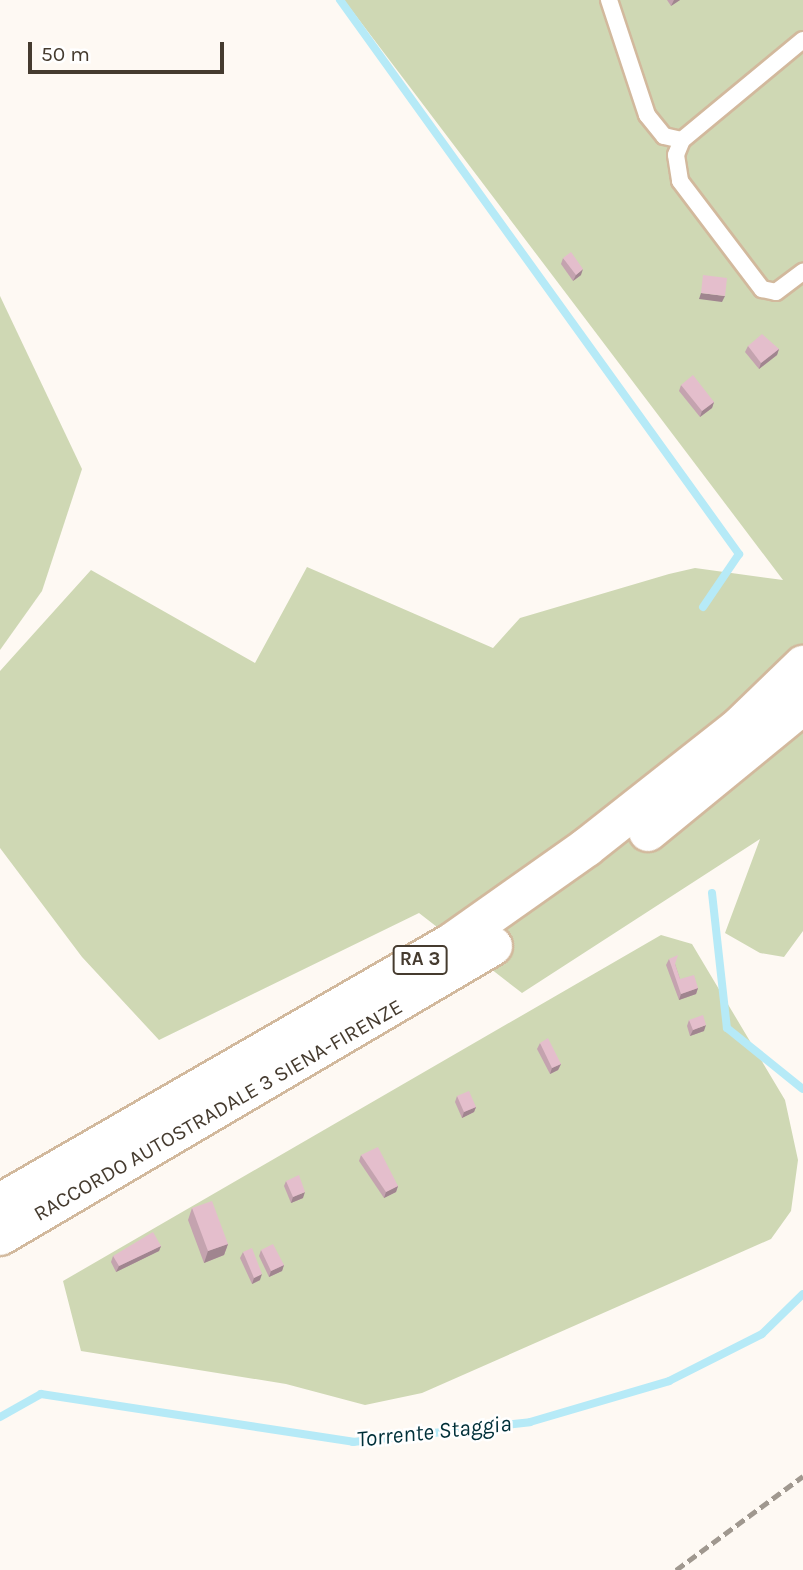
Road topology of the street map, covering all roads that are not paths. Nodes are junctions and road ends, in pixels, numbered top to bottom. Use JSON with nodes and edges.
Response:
{"nodes":[{"id":1,"x":609,"y":0,"type":"edge"},
{"id":2,"x":803,"y":40,"type":"edge"},
{"id":3,"x":682,"y":140,"type":"junction"},
{"id":4,"x":803,"y":272,"type":"edge"},
{"id":5,"x":803,"y":664,"type":"edge"},
{"id":6,"x":803,"y":705,"type":"edge"},
{"id":7,"x":0,"y":1203,"type":"edge"},
{"id":8,"x":0,"y":1236,"type":"edge"}],
"edges":[{"from":1,"to":3,"type":"lane"},
{"from":2,"to":3,"type":"lane"},
{"from":3,"to":4,"type":"lane"},
{"from":5,"to":7,"type":"highway","name":"RACCORDO AUTOSTRADALE 3 SIENA-FIRENZE","number":"RA 3"},
{"from":6,"to":8,"type":"highway","name":"RACCORDO AUTOSTRADALE 3 SIENA-FIRENZE","number":"RA 3"}]}
